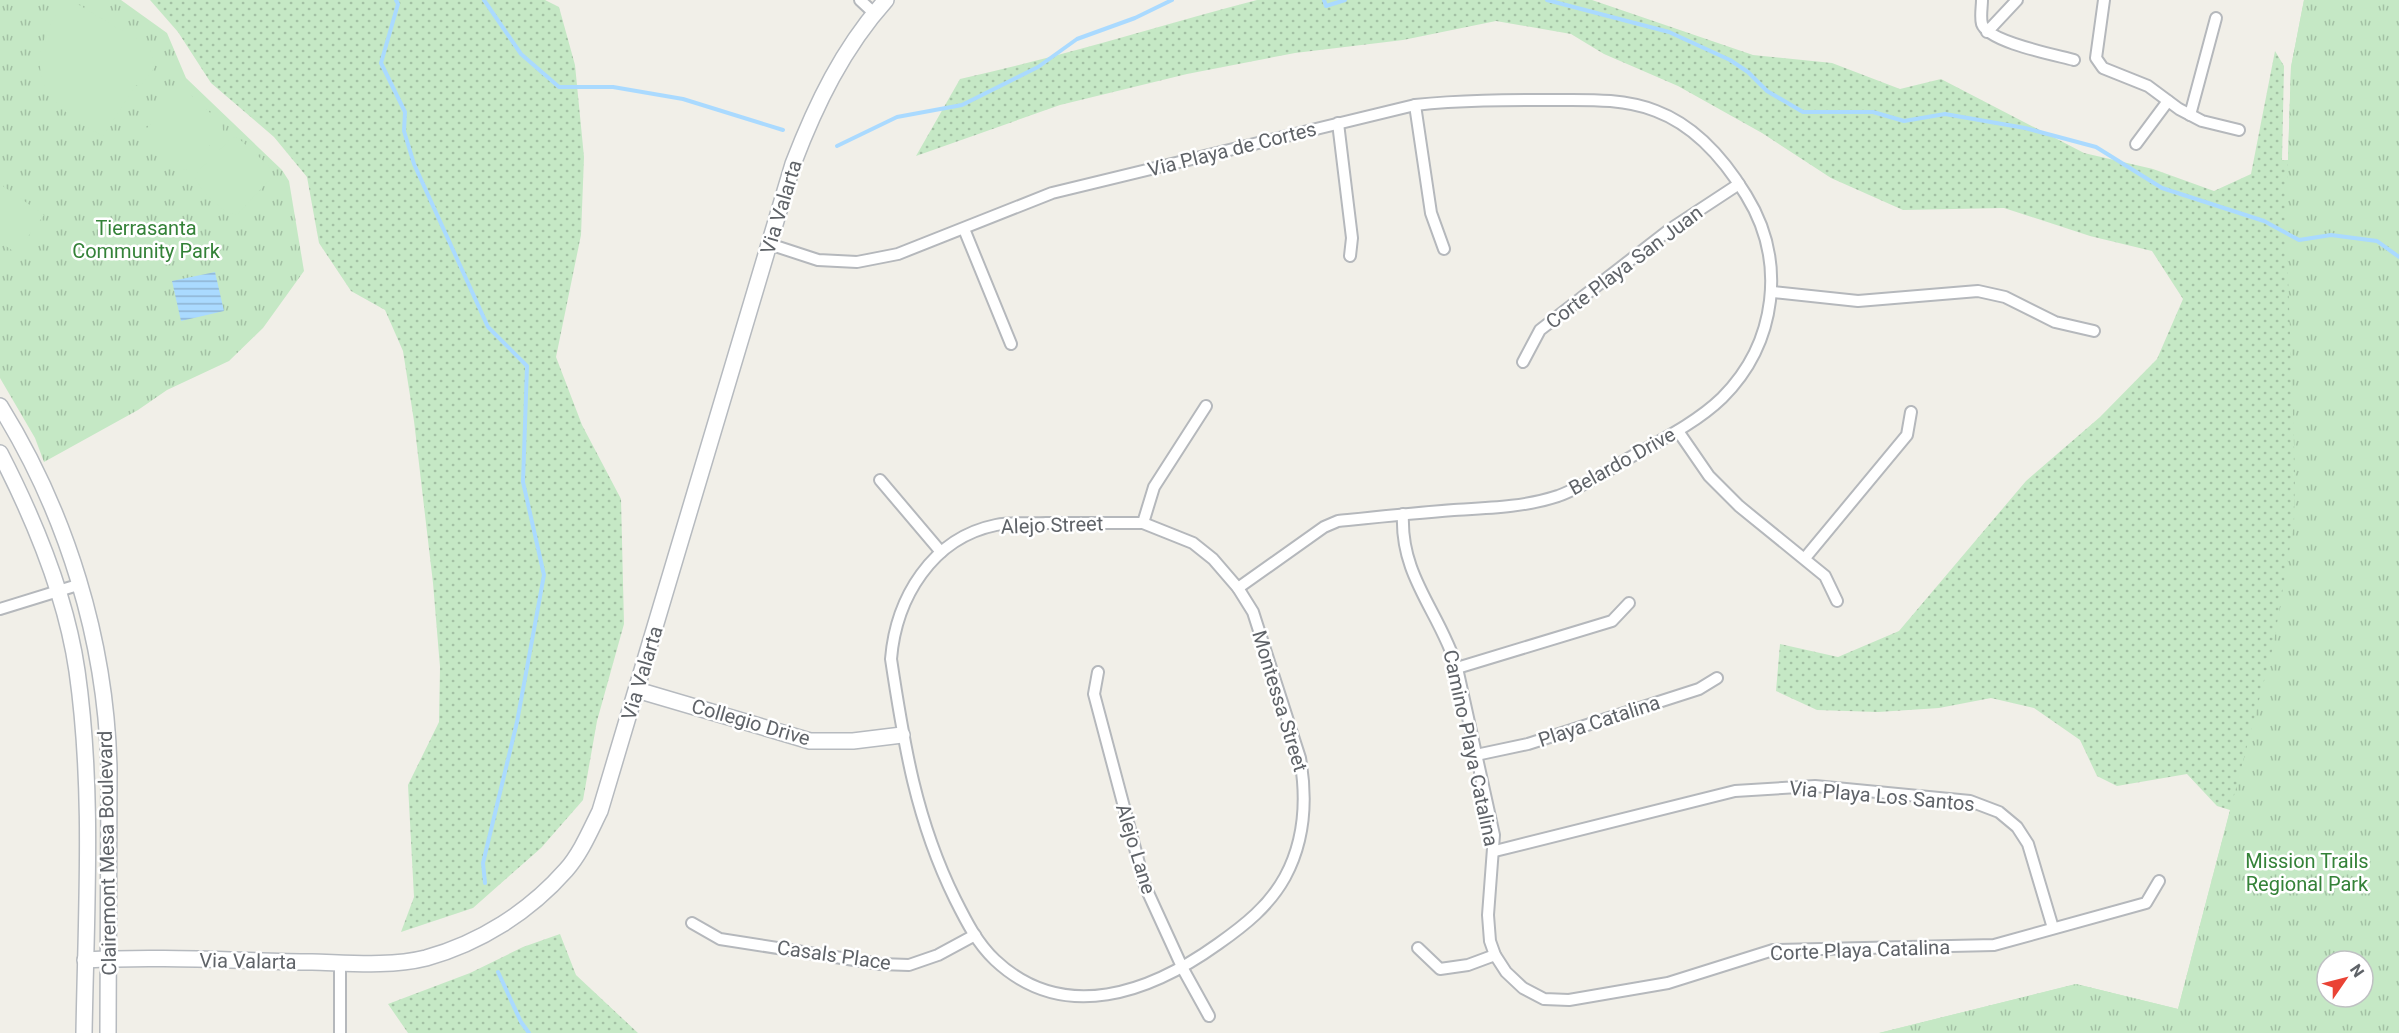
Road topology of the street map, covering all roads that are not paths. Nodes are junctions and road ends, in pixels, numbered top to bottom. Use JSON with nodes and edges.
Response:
{"nodes":[{"id":1,"x":860,"y":0,"type":"edge"},
{"id":2,"x":886,"y":0,"type":"edge"},
{"id":3,"x":1982,"y":0,"type":"edge"},
{"id":4,"x":2017,"y":0,"type":"edge"},
{"id":5,"x":2104,"y":0,"type":"edge"},
{"id":6,"x":874,"y":13,"type":"junction"},
{"id":7,"x":2216,"y":18,"type":"dead end"},
{"id":8,"x":1987,"y":32,"type":"junction"},
{"id":9,"x":2074,"y":60,"type":"dead end"},
{"id":10,"x":2168,"y":101,"type":"junction"},
{"id":11,"x":1416,"y":105,"type":"junction"},
{"id":12,"x":2190,"y":115,"type":"junction"},
{"id":13,"x":1338,"y":123,"type":"junction"},
{"id":14,"x":2240,"y":130,"type":"dead end"},
{"id":15,"x":1700,"y":138,"type":"joint"},
{"id":16,"x":2136,"y":144,"type":"dead end"},
{"id":17,"x":1739,"y":184,"type":"junction"},
{"id":18,"x":964,"y":229,"type":"junction"},
{"id":19,"x":769,"y":244,"type":"junction"},
{"id":20,"x":1444,"y":249,"type":"dead end"},
{"id":21,"x":1350,"y":256,"type":"dead end"},
{"id":22,"x":1773,"y":292,"type":"junction"},
{"id":23,"x":2094,"y":331,"type":"dead end"},
{"id":24,"x":1011,"y":344,"type":"dead end"},
{"id":25,"x":1523,"y":362,"type":"dead end"},
{"id":26,"x":0,"y":406,"type":"edge"},
{"id":27,"x":1206,"y":406,"type":"dead end"},
{"id":28,"x":1911,"y":412,"type":"dead end"},
{"id":29,"x":1678,"y":431,"type":"junction"},
{"id":30,"x":0,"y":453,"type":"edge"},
{"id":31,"x":880,"y":480,"type":"dead end"},
{"id":32,"x":1403,"y":514,"type":"junction"},
{"id":33,"x":1143,"y":523,"type":"junction"},
{"id":34,"x":941,"y":552,"type":"junction"},
{"id":35,"x":1805,"y":558,"type":"junction"},
{"id":36,"x":81,"y":584,"type":"junction"},
{"id":37,"x":1238,"y":588,"type":"junction"},
{"id":38,"x":58,"y":590,"type":"junction"},
{"id":39,"x":1837,"y":601,"type":"dead end"},
{"id":40,"x":1629,"y":603,"type":"dead end"},
{"id":41,"x":0,"y":609,"type":"edge"},
{"id":42,"x":1457,"y":668,"type":"junction"},
{"id":43,"x":1098,"y":672,"type":"dead end"},
{"id":44,"x":1718,"y":678,"type":"dead end"},
{"id":45,"x":637,"y":690,"type":"junction"},
{"id":46,"x":902,"y":735,"type":"junction"},
{"id":47,"x":1476,"y":755,"type":"junction"},
{"id":48,"x":1495,"y":851,"type":"junction"},
{"id":49,"x":2159,"y":881,"type":"dead end"},
{"id":50,"x":692,"y":923,"type":"dead end"},
{"id":51,"x":2053,"y":928,"type":"junction"},
{"id":52,"x":975,"y":935,"type":"junction"},
{"id":53,"x":1418,"y":948,"type":"dead end"},
{"id":54,"x":1495,"y":955,"type":"junction"},
{"id":55,"x":109,"y":958,"type":"junction"},
{"id":56,"x":85,"y":960,"type":"junction"},
{"id":57,"x":340,"y":963,"type":"junction"},
{"id":58,"x":1183,"y":969,"type":"junction"},
{"id":59,"x":1209,"y":1016,"type":"dead end"},
{"id":60,"x":84,"y":1033,"type":"edge"},
{"id":61,"x":108,"y":1033,"type":"edge"},
{"id":62,"x":340,"y":1033,"type":"edge"}],
"edges":[{"from":1,"to":6,"type":"street"},
{"from":2,"to":6,"type":"main road","name":"Via Valarta"},
{"from":3,"to":8,"type":"street"},
{"from":4,"to":8,"type":"street"},
{"from":5,"to":10,"type":"street"},
{"from":6,"to":19,"type":"main road","name":"Via Valarta"},
{"from":7,"to":12,"type":"street"},
{"from":8,"to":9,"type":"street"},
{"from":10,"to":12,"type":"street"},
{"from":10,"to":16,"type":"street"},
{"from":11,"to":13,"type":"street","name":"Via Playa de Cortes"},
{"from":11,"to":15,"type":"street","name":"Via Playa de Cortes"},
{"from":11,"to":20,"type":"street"},
{"from":12,"to":14,"type":"street"},
{"from":13,"to":18,"type":"street","name":"Via Playa de Cortes"},
{"from":13,"to":21,"type":"street"},
{"from":15,"to":17,"type":"street","name":"Belardo Drive"},
{"from":17,"to":22,"type":"street","name":"Belardo Drive"},
{"from":17,"to":25,"type":"street","name":"Corte Playa San Juan"},
{"from":18,"to":19,"type":"street","name":"Via Playa de Cortes"},
{"from":18,"to":24,"type":"street"},
{"from":19,"to":45,"type":"main road","name":"Via Valarta"},
{"from":22,"to":23,"type":"street"},
{"from":22,"to":29,"type":"street","name":"Belardo Drive"},
{"from":26,"to":36,"type":"main road","name":"Clairemont Mesa Boulevard"},
{"from":27,"to":33,"type":"street"},
{"from":28,"to":35,"type":"street"},
{"from":29,"to":32,"type":"street","name":"Belardo Drive"},
{"from":29,"to":35,"type":"street"},
{"from":30,"to":38,"type":"main road","name":"Clairemont Mesa Boulevard"},
{"from":31,"to":34,"type":"street"},
{"from":32,"to":37,"type":"street","name":"Belardo Drive"},
{"from":32,"to":42,"type":"street","name":"Camino Playa Catalina"},
{"from":33,"to":34,"type":"street","name":"Alejo Street"},
{"from":33,"to":37,"type":"street","name":"Alejo Street"},
{"from":34,"to":46,"type":"street","name":"Alejo Street"},
{"from":35,"to":39,"type":"street"},
{"from":36,"to":38,"type":"street"},
{"from":36,"to":55,"type":"main road","name":"Clairemont Mesa Boulevard"},
{"from":37,"to":58,"type":"street","name":"Montessa Street"},
{"from":38,"to":41,"type":"street"},
{"from":38,"to":56,"type":"main road","name":"Clairemont Mesa Boulevard"},
{"from":40,"to":42,"type":"street"},
{"from":42,"to":47,"type":"street","name":"Camino Playa Catalina"},
{"from":43,"to":58,"type":"street","name":"Alejo Lane"},
{"from":44,"to":47,"type":"street","name":"Playa Catalina"},
{"from":45,"to":46,"type":"main road","name":"Collegio Drive"},
{"from":45,"to":57,"type":"main road","name":"Via Valarta"},
{"from":46,"to":52,"type":"street","name":"Montessa Street"},
{"from":47,"to":48,"type":"street","name":"Camino Playa Catalina"},
{"from":48,"to":51,"type":"street","name":"Via Playa Los Santos"},
{"from":48,"to":54,"type":"street","name":"Camino Playa Catalina"},
{"from":49,"to":51,"type":"street","name":"Corte Playa Catalina"},
{"from":50,"to":52,"type":"street","name":"Casals Place"},
{"from":51,"to":54,"type":"street","name":"Corte Playa Catalina"},
{"from":52,"to":58,"type":"street","name":"Montessa Street"},
{"from":53,"to":54,"type":"street"},
{"from":55,"to":56,"type":"main road","name":"Via Valarta"},
{"from":55,"to":57,"type":"main road","name":"Via Valarta"},
{"from":55,"to":61,"type":"main road","name":"Clairemont Mesa Boulevard"},
{"from":56,"to":60,"type":"main road","name":"Clairemont Mesa Boulevard"},
{"from":57,"to":62,"type":"street"},
{"from":58,"to":59,"type":"street","name":"Alejo Lane"}]}
